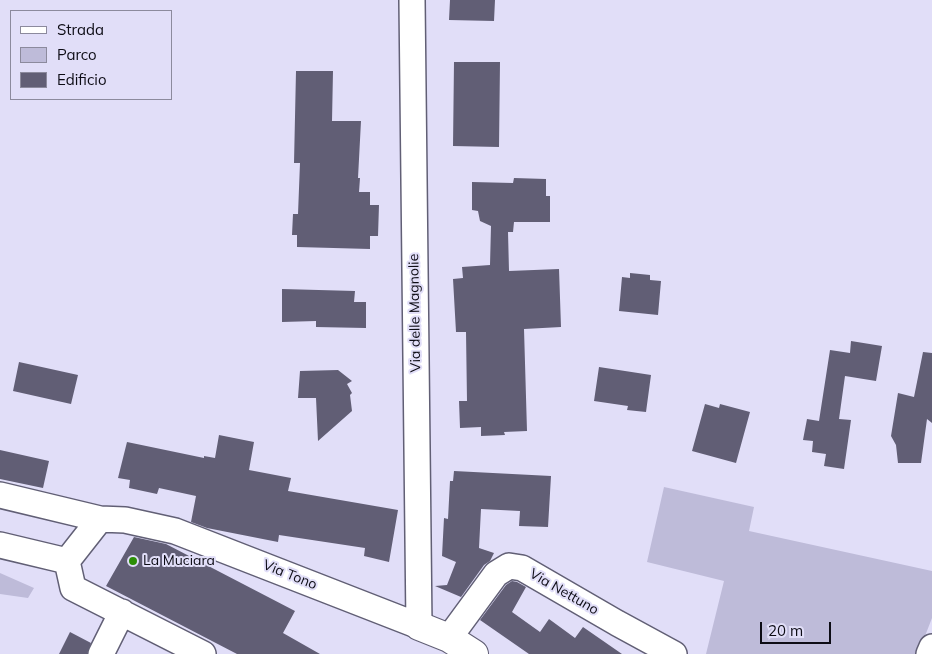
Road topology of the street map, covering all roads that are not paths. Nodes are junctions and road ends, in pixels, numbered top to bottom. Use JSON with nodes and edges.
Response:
{"nodes":[{"id":1,"x":412,"y":0,"type":"edge"},
{"id":2,"x":0,"y":495,"type":"edge"},
{"id":3,"x":100,"y":519,"type":"junction"},
{"id":4,"x":0,"y":545,"type":"edge"},
{"id":5,"x":67,"y":561,"type":"junction"},
{"id":6,"x":122,"y":612,"type":"junction"},
{"id":7,"x":419,"y":626,"type":"junction"},
{"id":8,"x":449,"y":638,"type":"junction"},
{"id":9,"x":932,"y":647,"type":"edge"},
{"id":10,"x":101,"y":654,"type":"edge"},
{"id":11,"x":203,"y":654,"type":"edge"},
{"id":12,"x":474,"y":654,"type":"edge"},
{"id":13,"x":674,"y":654,"type":"edge"},
{"id":14,"x":929,"y":654,"type":"edge"}],
"edges":[{"from":1,"to":7,"type":"street","name":"Via delle Magnolie"},
{"from":2,"to":3,"type":"street","name":"Via Tono"},
{"from":3,"to":5,"type":"street"},
{"from":3,"to":7,"type":"street","name":"Via Tono"},
{"from":4,"to":5,"type":"street"},
{"from":5,"to":6,"type":"street"},
{"from":6,"to":10,"type":"street"},
{"from":6,"to":11,"type":"street"},
{"from":7,"to":8,"type":"street","name":"Via Tono"},
{"from":8,"to":12,"type":"street","name":"Via Tono"},
{"from":8,"to":13,"type":"street","name":"Via Nettuno"},
{"from":9,"to":14,"type":"street"}]}
